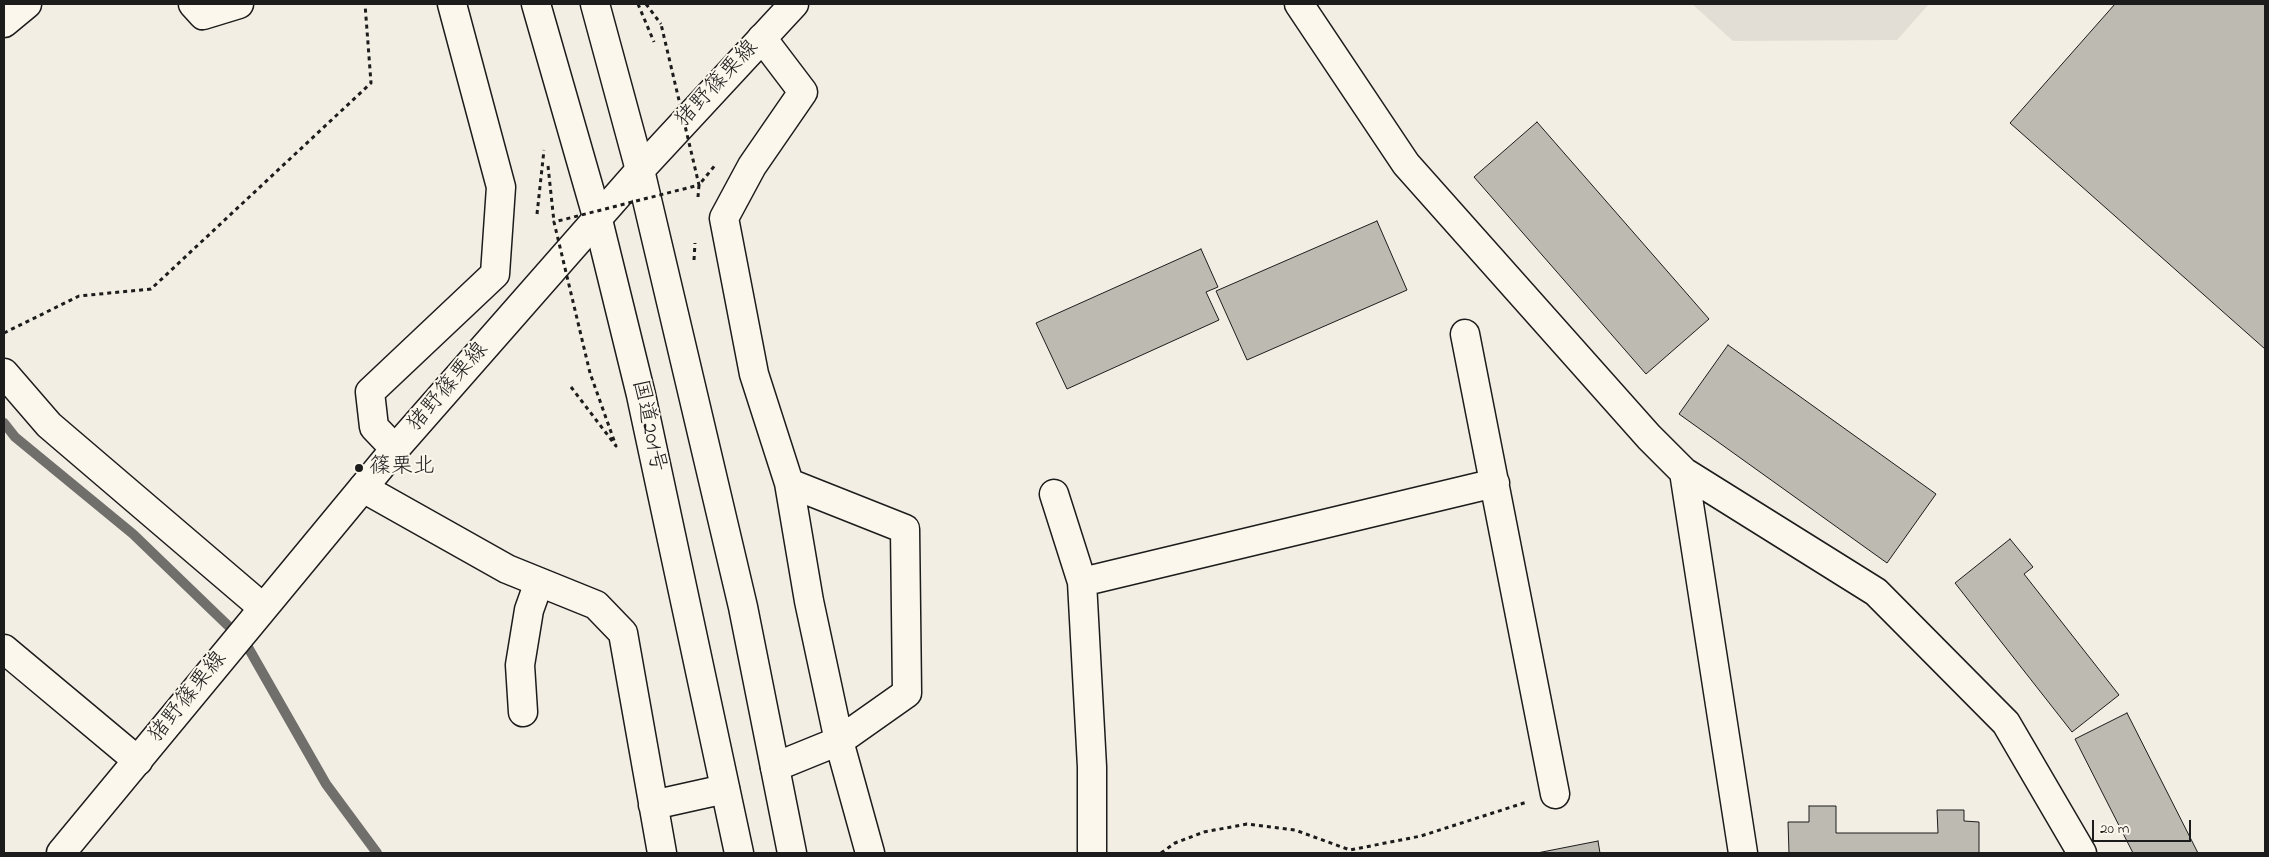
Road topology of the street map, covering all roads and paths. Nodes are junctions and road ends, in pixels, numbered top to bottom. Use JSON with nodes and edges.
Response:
{"nodes":[{"id":1,"x":27,"y":4,"type":"edge"},
{"id":2,"x":193,"y":4,"type":"edge"},
{"id":3,"x":239,"y":4,"type":"edge"},
{"id":4,"x":365,"y":4,"type":"edge"},
{"id":5,"x":452,"y":4,"type":"edge"},
{"id":6,"x":536,"y":4,"type":"edge"},
{"id":7,"x":595,"y":4,"type":"edge"},
{"id":8,"x":638,"y":4,"type":"edge"},
{"id":9,"x":646,"y":4,"type":"edge"},
{"id":10,"x":794,"y":4,"type":"edge"},
{"id":11,"x":1298,"y":4,"type":"edge"},
{"id":12,"x":4,"y":23,"type":"edge"},
{"id":13,"x":762,"y":38,"type":"junction"},
{"id":14,"x":654,"y":42,"type":"dead end"},
{"id":15,"x":640,"y":170,"type":"junction"},
{"id":16,"x":536,"y":214,"type":"dead end"},
{"id":17,"x":598,"y":220,"type":"junction"},
{"id":18,"x":554,"y":222,"type":"junction"},
{"id":19,"x":4,"y":332,"type":"edge"},
{"id":20,"x":1465,"y":334,"type":"dead end"},
{"id":21,"x":4,"y":373,"type":"edge"},
{"id":22,"x":570,"y":387,"type":"dead end"},
{"id":23,"x":395,"y":449,"type":"junction"},
{"id":24,"x":1684,"y":472,"type":"junction"},
{"id":25,"x":789,"y":483,"type":"junction"},
{"id":26,"x":1495,"y":483,"type":"junction"},
{"id":27,"x":363,"y":488,"type":"junction"},
{"id":28,"x":1054,"y":494,"type":"dead end"},
{"id":29,"x":539,"y":582,"type":"junction"},
{"id":30,"x":1082,"y":582,"type":"junction"},
{"id":31,"x":262,"y":608,"type":"junction"},
{"id":32,"x":4,"y":649,"type":"edge"},
{"id":33,"x":523,"y":712,"type":"dead end"},
{"id":34,"x":839,"y":741,"type":"junction"},
{"id":35,"x":138,"y":761,"type":"junction"},
{"id":36,"x":775,"y":768,"type":"junction"},
{"id":37,"x":725,"y":789,"type":"junction"},
{"id":38,"x":1555,"y":794,"type":"joint"},
{"id":39,"x":653,"y":805,"type":"junction"},
{"id":40,"x":61,"y":853,"type":"edge"},
{"id":41,"x":662,"y":853,"type":"edge"},
{"id":42,"x":739,"y":853,"type":"edge"},
{"id":43,"x":792,"y":853,"type":"edge"},
{"id":44,"x":870,"y":853,"type":"edge"},
{"id":45,"x":1092,"y":853,"type":"edge"},
{"id":46,"x":1161,"y":853,"type":"edge"},
{"id":47,"x":1743,"y":853,"type":"edge"},
{"id":48,"x":2082,"y":853,"type":"edge"}],
"edges":[{"from":1,"to":12,"type":"main road"},
{"from":2,"to":3,"type":"main road"},
{"from":4,"to":19,"type":"path"},
{"from":5,"to":23,"type":"main road"},
{"from":6,"to":17,"type":"main road","name":"国道201号"},
{"from":7,"to":15,"type":"main road"},
{"from":8,"to":14,"type":"path"},
{"from":9,"to":18,"type":"path","bridge":true},
{"from":10,"to":13,"type":"main road","name":"猪野篠栗線"},
{"from":11,"to":24,"type":"main road"},
{"from":13,"to":15,"type":"main road","name":"猪野篠栗線"},
{"from":13,"to":25,"type":"main road"},
{"from":15,"to":17,"type":"main road","name":"猪野篠栗線"},
{"from":15,"to":36,"type":"main road"},
{"from":16,"to":18,"type":"path"},
{"from":17,"to":23,"type":"main road","name":"猪野篠栗線"},
{"from":17,"to":37,"type":"main road","name":"国道201号"},
{"from":18,"to":22,"type":"path","bridge":true},
{"from":20,"to":26,"type":"main road"},
{"from":21,"to":31,"type":"main road"},
{"from":23,"to":27,"type":"main road","name":"猪野篠栗線"},
{"from":24,"to":47,"type":"main road"},
{"from":24,"to":48,"type":"main road"},
{"from":25,"to":34,"type":"main road"},
{"from":25,"to":34,"type":"main road"},
{"from":26,"to":30,"type":"main road"},
{"from":26,"to":38,"type":"main road"},
{"from":27,"to":29,"type":"main road"},
{"from":27,"to":31,"type":"main road","name":"猪野篠栗線"},
{"from":28,"to":30,"type":"main road"},
{"from":29,"to":33,"type":"main road"},
{"from":29,"to":39,"type":"main road"},
{"from":30,"to":45,"type":"main road"},
{"from":31,"to":35,"type":"main road","name":"猪野篠栗線"},
{"from":32,"to":35,"type":"main road"},
{"from":34,"to":36,"type":"main road"},
{"from":34,"to":44,"type":"main road"},
{"from":35,"to":40,"type":"main road","name":"猪野篠栗線"},
{"from":36,"to":43,"type":"main road"},
{"from":37,"to":39,"type":"main road"},
{"from":37,"to":42,"type":"main road","name":"国道201号"},
{"from":38,"to":46,"type":"path"},
{"from":39,"to":41,"type":"main road"}]}
